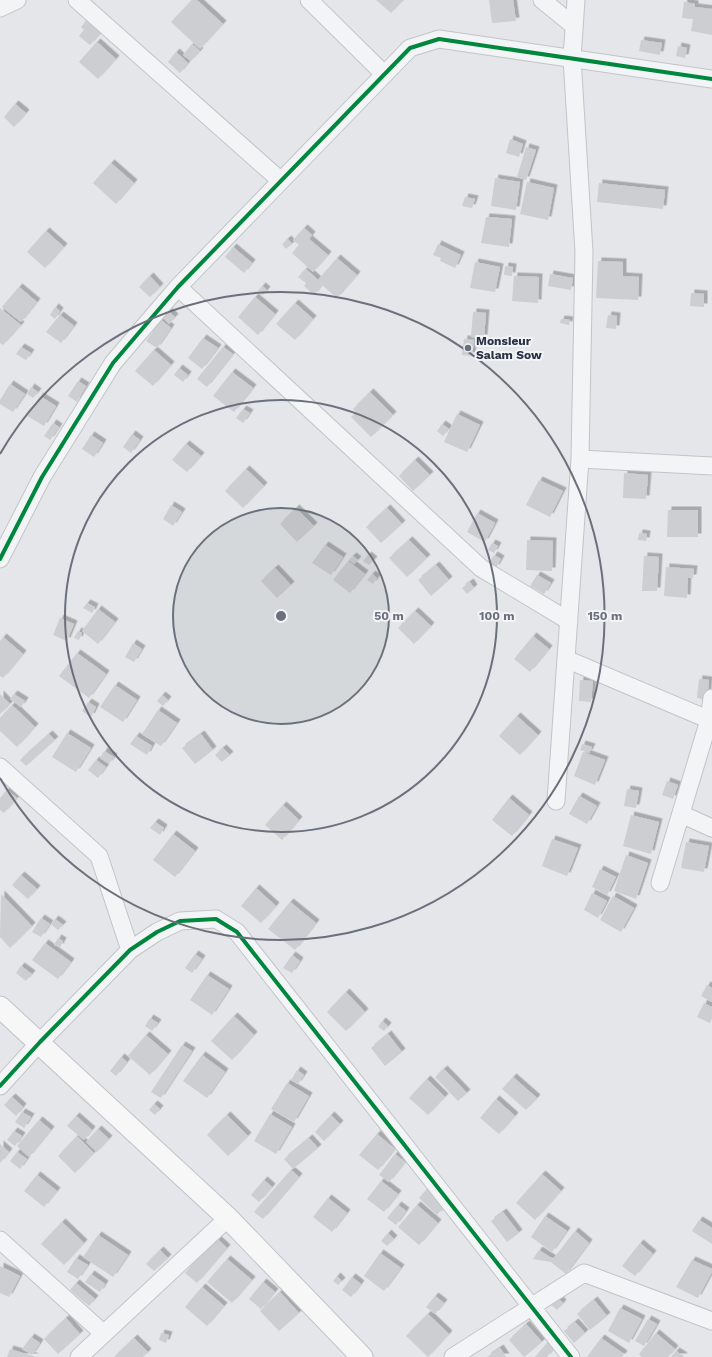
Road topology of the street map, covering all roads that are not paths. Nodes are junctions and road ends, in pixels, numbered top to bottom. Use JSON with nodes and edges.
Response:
{"nodes":[{"id":1,"x":17,"y":0,"type":"edge"},
{"id":2,"x":77,"y":0,"type":"edge"},
{"id":3,"x":309,"y":0,"type":"edge"},
{"id":4,"x":542,"y":0,"type":"edge"},
{"id":5,"x":576,"y":0,"type":"edge"},
{"id":6,"x":0,"y":8,"type":"edge"},
{"id":7,"x":574,"y":26,"type":"junction"},
{"id":8,"x":572,"y":58,"type":"junction"},
{"id":9,"x":384,"y":74,"type":"junction"},
{"id":10,"x":712,"y":79,"type":"edge"},
{"id":11,"x":281,"y":180,"type":"junction"},
{"id":12,"x":178,"y":287,"type":"junction"},
{"id":13,"x":580,"y":459,"type":"junction"},
{"id":14,"x":712,"y":466,"type":"edge"},
{"id":15,"x":0,"y":559,"type":"edge"},
{"id":16,"x":569,"y":621,"type":"junction"},
{"id":17,"x":566,"y":659,"type":"junction"},
{"id":18,"x":712,"y":698,"type":"edge"},
{"id":19,"x":711,"y":720,"type":"edge"},
{"id":20,"x":0,"y":767,"type":"edge"},
{"id":21,"x":556,"y":801,"type":"dead end"},
{"id":22,"x":681,"y":814,"type":"junction"},
{"id":23,"x":712,"y":828,"type":"edge"},
{"id":24,"x":660,"y":883,"type":"dead end"},
{"id":25,"x":130,"y":950,"type":"junction"},
{"id":26,"x":0,"y":1007,"type":"edge"},
{"id":27,"x":40,"y":1042,"type":"junction"},
{"id":28,"x":0,"y":1086,"type":"edge"},
{"id":29,"x":228,"y":1218,"type":"junction"},
{"id":30,"x":0,"y":1240,"type":"edge"},
{"id":31,"x":533,"y":1307,"type":"junction"},
{"id":32,"x":712,"y":1321,"type":"edge"},
{"id":33,"x":104,"y":1334,"type":"junction"},
{"id":34,"x":79,"y":1357,"type":"edge"},
{"id":35,"x":362,"y":1357,"type":"edge"},
{"id":36,"x":453,"y":1357,"type":"edge"},
{"id":37,"x":571,"y":1357,"type":"edge"}],
"edges":[{"from":1,"to":6,"type":"street"},
{"from":2,"to":11,"type":"street"},
{"from":3,"to":9,"type":"street"},
{"from":4,"to":7,"type":"street"},
{"from":5,"to":7,"type":"street"},
{"from":7,"to":8,"type":"street"},
{"from":8,"to":9,"type":"street"},
{"from":8,"to":10,"type":"street"},
{"from":8,"to":13,"type":"street"},
{"from":9,"to":11,"type":"street"},
{"from":11,"to":12,"type":"street"},
{"from":12,"to":15,"type":"street"},
{"from":12,"to":16,"type":"street"},
{"from":13,"to":14,"type":"street"},
{"from":13,"to":16,"type":"street"},
{"from":16,"to":17,"type":"street"},
{"from":17,"to":19,"type":"street"},
{"from":17,"to":21,"type":"street"},
{"from":18,"to":19,"type":"street"},
{"from":19,"to":22,"type":"street"},
{"from":20,"to":25,"type":"street"},
{"from":22,"to":23,"type":"street"},
{"from":22,"to":24,"type":"street"},
{"from":25,"to":27,"type":"street"},
{"from":25,"to":31,"type":"street"},
{"from":26,"to":27,"type":"main road"},
{"from":27,"to":28,"type":"street"},
{"from":27,"to":29,"type":"main road"},
{"from":29,"to":33,"type":"street"},
{"from":29,"to":35,"type":"main road"},
{"from":30,"to":33,"type":"street"},
{"from":31,"to":32,"type":"street"},
{"from":31,"to":36,"type":"street"},
{"from":31,"to":37,"type":"street"},
{"from":33,"to":34,"type":"street"}]}
